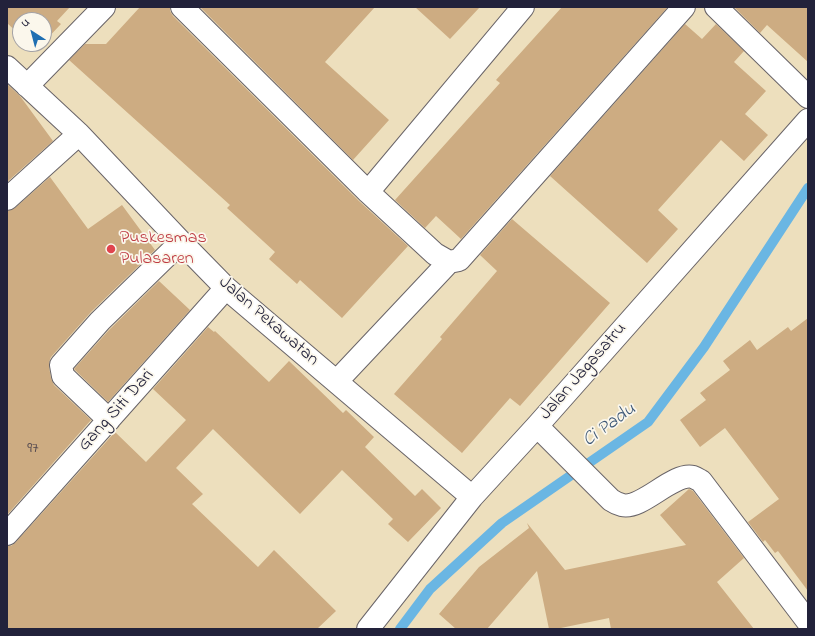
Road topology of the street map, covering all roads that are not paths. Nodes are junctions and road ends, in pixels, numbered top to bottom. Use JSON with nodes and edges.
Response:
{"nodes":[{"id":1,"x":104,"y":7,"type":"edge"},
{"id":2,"x":182,"y":7,"type":"edge"},
{"id":3,"x":523,"y":7,"type":"edge"},
{"id":4,"x":684,"y":7,"type":"edge"},
{"id":5,"x":716,"y":7,"type":"edge"},
{"id":6,"x":7,"y":67,"type":"edge"},
{"id":7,"x":27,"y":86,"type":"junction"},
{"id":8,"x":808,"y":97,"type":"edge"},
{"id":9,"x":808,"y":120,"type":"edge"},
{"id":10,"x":79,"y":134,"type":"junction"},
{"id":11,"x":368,"y":192,"type":"junction"},
{"id":12,"x":7,"y":199,"type":"edge"},
{"id":13,"x":181,"y":242,"type":"junction"},
{"id":14,"x":449,"y":262,"type":"junction"},
{"id":15,"x":226,"y":288,"type":"junction"},
{"id":16,"x":337,"y":381,"type":"junction"},
{"id":17,"x":109,"y":420,"type":"junction"},
{"id":18,"x":537,"y":426,"type":"junction"},
{"id":19,"x":472,"y":497,"type":"junction"},
{"id":20,"x":7,"y":534,"type":"edge"},
{"id":21,"x":808,"y":622,"type":"edge"},
{"id":22,"x":368,"y":629,"type":"edge"}],
"edges":[{"from":1,"to":7,"type":"street"},
{"from":2,"to":11,"type":"street"},
{"from":3,"to":11,"type":"street"},
{"from":4,"to":14,"type":"street"},
{"from":5,"to":8,"type":"street"},
{"from":6,"to":7,"type":"street","name":"Jalan Pekawatan"},
{"from":7,"to":10,"type":"street","name":"Jalan Pekawatan"},
{"from":9,"to":18,"type":"street","name":"Jalan Jagasatru"},
{"from":10,"to":12,"type":"street"},
{"from":10,"to":13,"type":"street","name":"Jalan Pekawatan"},
{"from":11,"to":14,"type":"street"},
{"from":13,"to":15,"type":"street","name":"Jalan Pekawatan"},
{"from":13,"to":17,"type":"street"},
{"from":14,"to":16,"type":"street"},
{"from":15,"to":16,"type":"street","name":"Jalan Pekawatan"},
{"from":15,"to":17,"type":"street","name":"Gang Siti Dari"},
{"from":16,"to":19,"type":"street","name":"Jalan Pekawatan"},
{"from":17,"to":20,"type":"street","name":"Gang Siti Dari"},
{"from":18,"to":19,"type":"street","name":"Jalan Jagasatru"},
{"from":18,"to":21,"type":"street"},
{"from":19,"to":22,"type":"street","name":"Jalan Jagasatru"}]}
